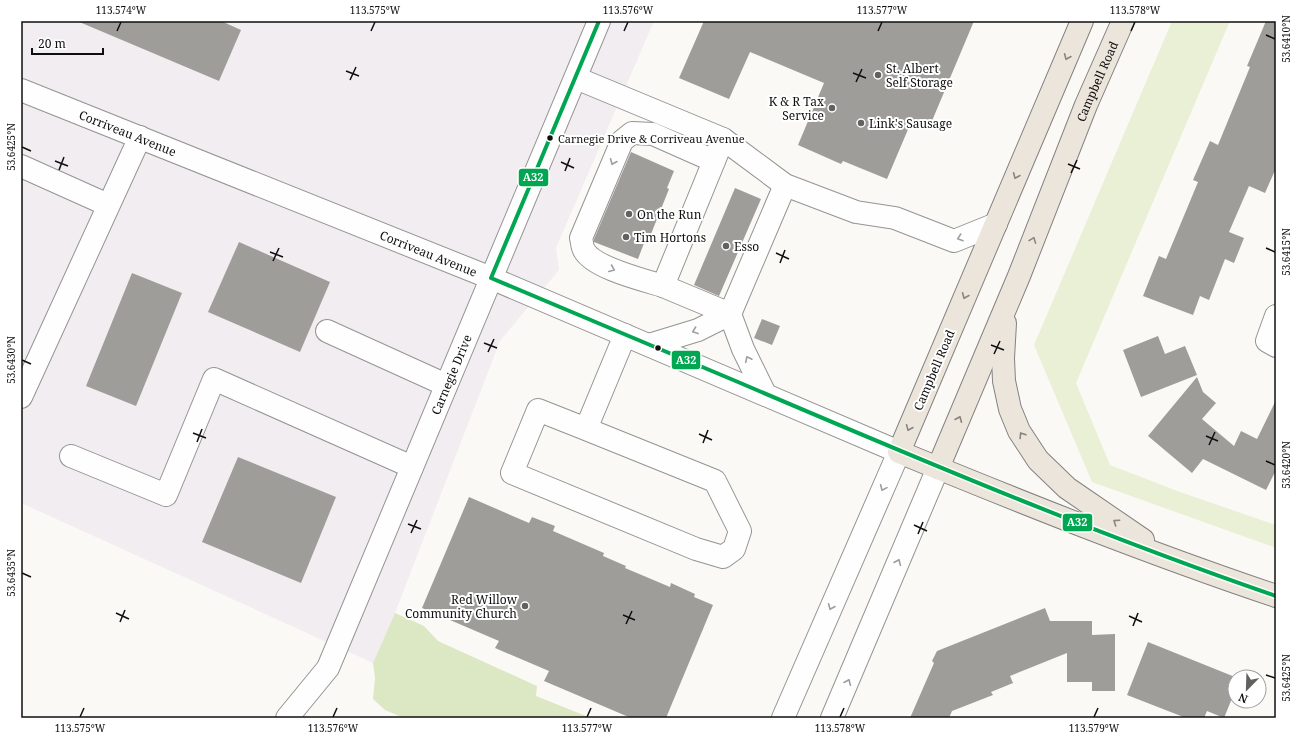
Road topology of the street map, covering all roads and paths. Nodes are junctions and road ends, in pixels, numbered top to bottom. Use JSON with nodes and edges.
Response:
{"nodes":[{"id":1,"x":599,"y":21,"type":"edge"},
{"id":2,"x":1082,"y":21,"type":"edge"},
{"id":3,"x":1123,"y":21,"type":"edge"},
{"id":4,"x":576,"y":78,"type":"junction"},
{"id":5,"x":21,"y":90,"type":"edge"},
{"id":6,"x":140,"y":137,"type":"junction"},
{"id":7,"x":723,"y":139,"type":"junction"},
{"id":8,"x":714,"y":160,"type":"junction"},
{"id":9,"x":21,"y":166,"type":"edge"},
{"id":10,"x":785,"y":185,"type":"junction"},
{"id":11,"x":108,"y":205,"type":"junction"},
{"id":12,"x":996,"y":224,"type":"junction"},
{"id":13,"x":1019,"y":276,"type":"junction"},
{"id":14,"x":491,"y":278,"type":"junction"},
{"id":15,"x":663,"y":286,"type":"junction"},
{"id":16,"x":730,"y":314,"type":"junction"},
{"id":17,"x":1276,"y":316,"type":"edge"},
{"id":18,"x":327,"y":331,"type":"dead end"},
{"id":19,"x":624,"y":335,"type":"junction"},
{"id":20,"x":649,"y":346,"type":"junction"},
{"id":21,"x":1276,"y":346,"type":"edge"},
{"id":22,"x":446,"y":385,"type":"junction"},
{"id":23,"x":765,"y":394,"type":"junction"},
{"id":24,"x":21,"y":397,"type":"edge"},
{"id":25,"x":586,"y":429,"type":"junction"},
{"id":26,"x":899,"y":452,"type":"junction"},
{"id":27,"x":71,"y":456,"type":"dead end"},
{"id":28,"x":412,"y":467,"type":"junction"},
{"id":29,"x":938,"y":468,"type":"junction"},
{"id":30,"x":1172,"y":560,"type":"junction"},
{"id":31,"x":1276,"y":596,"type":"edge"},
{"id":32,"x":288,"y":718,"type":"edge"},
{"id":33,"x":783,"y":718,"type":"edge"},
{"id":34,"x":832,"y":718,"type":"edge"}],
"edges":[{"from":1,"to":4,"type":"street","name":"Carnegie Drive"},
{"from":2,"to":12,"type":"main road","name":"Campbell Road","one_way":true},
{"from":13,"to":3,"type":"main road","name":"Campbell Road","one_way":true},
{"from":4,"to":7,"type":"street"},
{"from":4,"to":14,"type":"street","name":"Carnegie Drive"},
{"from":5,"to":6,"type":"street","name":"Corriveau Avenue"},
{"from":6,"to":11,"type":"street"},
{"from":6,"to":14,"type":"street","name":"Corriveau Avenue"},
{"from":7,"to":8,"type":"street"},
{"from":7,"to":10,"type":"street"},
{"from":8,"to":15,"type":"street"},
{"from":8,"to":15,"type":"street","one_way":true},
{"from":9,"to":11,"type":"street"},
{"from":12,"to":10,"type":"street","one_way":true},
{"from":10,"to":16,"type":"street"},
{"from":11,"to":24,"type":"street"},
{"from":12,"to":26,"type":"main road","name":"Campbell Road","one_way":true},
{"from":29,"to":13,"type":"main road","name":"Campbell Road","one_way":true},
{"from":30,"to":13,"type":"main road","one_way":true},
{"from":14,"to":19,"type":"street","name":"Corriveau Avenue"},
{"from":14,"to":22,"type":"street","name":"Carnegie Drive"},
{"from":15,"to":16,"type":"street"},
{"from":16,"to":20,"type":"street","one_way":true},
{"from":23,"to":16,"type":"street","one_way":true},
{"from":17,"to":21,"type":"street"},
{"from":18,"to":22,"type":"street"},
{"from":19,"to":20,"type":"street","name":"Corriveau Avenue"},
{"from":19,"to":25,"type":"street"},
{"from":20,"to":23,"type":"street","name":"Corriveau Avenue"},
{"from":22,"to":28,"type":"street","name":"Carnegie Drive"},
{"from":23,"to":26,"type":"street","name":"Corriveau Avenue"},
{"from":25,"to":25,"type":"street"},
{"from":26,"to":29,"type":"main road"},
{"from":26,"to":33,"type":"street","name":"Campbell Road","one_way":true},
{"from":27,"to":28,"type":"street"},
{"from":28,"to":32,"type":"street","name":"Carnegie Drive"},
{"from":29,"to":30,"type":"main road"},
{"from":34,"to":29,"type":"street","name":"Campbell Road","one_way":true},
{"from":30,"to":31,"type":"main road"}]}
